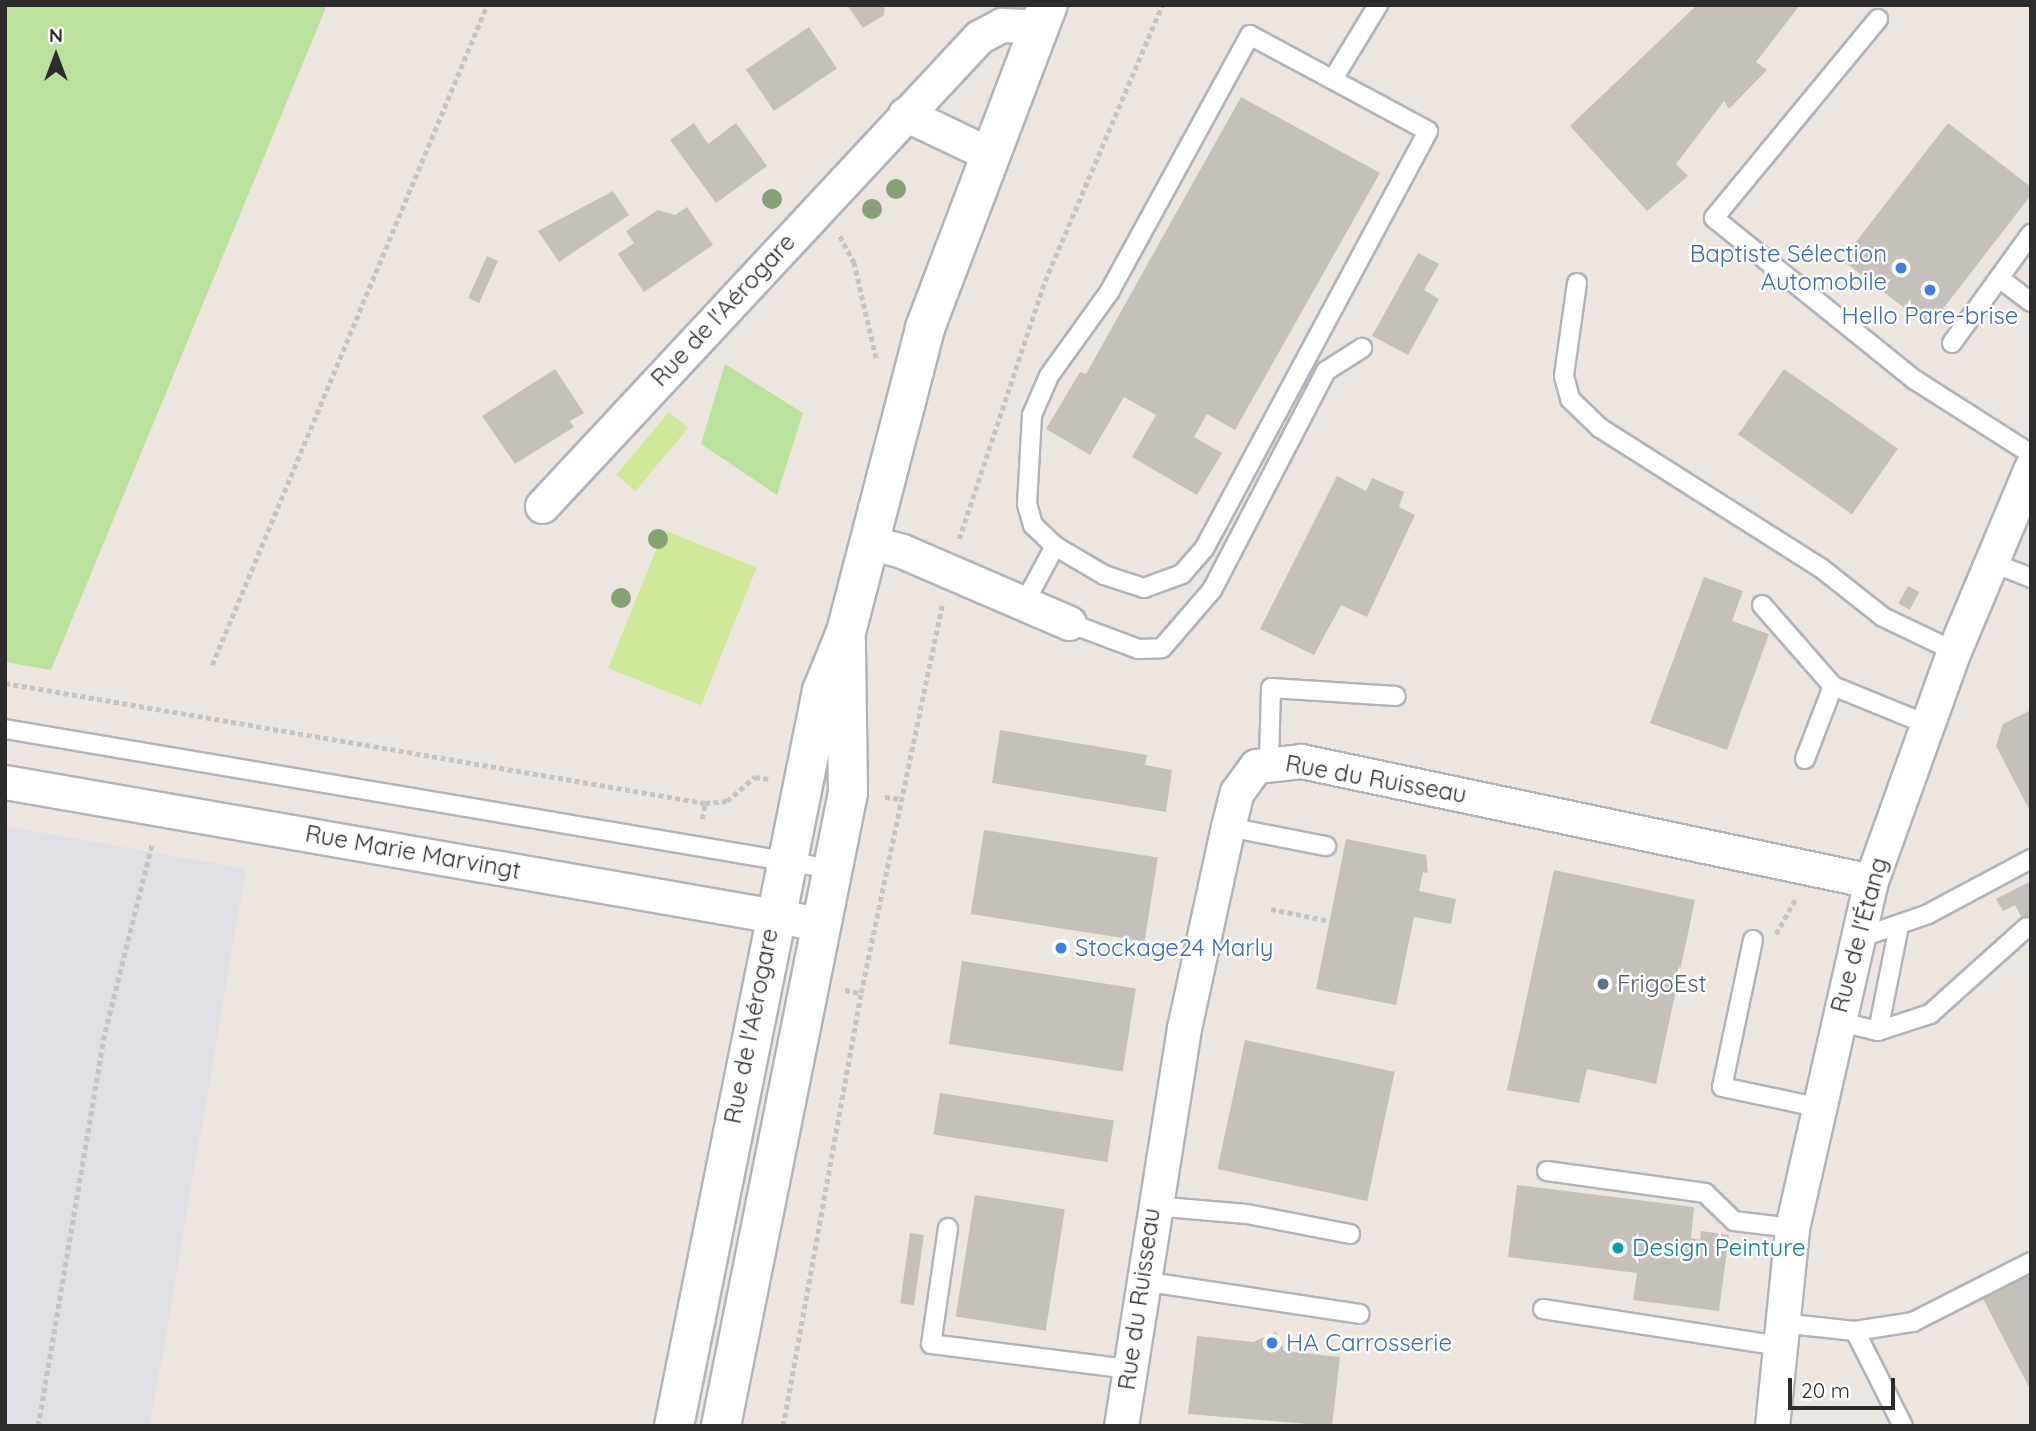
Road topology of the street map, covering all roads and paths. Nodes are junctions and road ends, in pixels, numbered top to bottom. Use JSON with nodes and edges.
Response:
{"nodes":[{"id":1,"x":487,"y":5,"type":"edge"},
{"id":2,"x":1162,"y":5,"type":"edge"},
{"id":3,"x":1378,"y":5,"type":"edge"},
{"id":4,"x":1044,"y":16,"type":"edge"},
{"id":5,"x":1878,"y":19,"type":"dead end"},
{"id":6,"x":1333,"y":79,"type":"junction"},
{"id":7,"x":905,"y":114,"type":"junction"},
{"id":8,"x":987,"y":153,"type":"junction"},
{"id":9,"x":814,"y":212,"type":"junction"},
{"id":10,"x":2031,"y":234,"type":"edge"},
{"id":11,"x":1999,"y":278,"type":"junction"},
{"id":12,"x":1577,"y":284,"type":"dead end"},
{"id":13,"x":2031,"y":302,"type":"edge"},
{"id":14,"x":1952,"y":343,"type":"dead end"},
{"id":15,"x":1362,"y":348,"type":"dead end"},
{"id":16,"x":908,"y":385,"type":"junction"},
{"id":17,"x":2031,"y":454,"type":"edge"},
{"id":18,"x":2031,"y":468,"type":"edge"},
{"id":19,"x":541,"y":506,"type":"dead end"},
{"id":20,"x":867,"y":542,"type":"junction"},
{"id":21,"x":1055,"y":546,"type":"junction"},
{"id":22,"x":1991,"y":562,"type":"junction"},
{"id":23,"x":951,"y":571,"type":"junction"},
{"id":24,"x":2031,"y":578,"type":"edge"},
{"id":25,"x":1026,"y":602,"type":"junction"},
{"id":26,"x":1762,"y":605,"type":"dead end"},
{"id":27,"x":1069,"y":623,"type":"joint"},
{"id":28,"x":846,"y":632,"type":"junction"},
{"id":29,"x":1954,"y":651,"type":"junction"},
{"id":30,"x":212,"y":665,"type":"dead end"},
{"id":31,"x":5,"y":682,"type":"edge"},
{"id":32,"x":1833,"y":686,"type":"junction"},
{"id":33,"x":1396,"y":696,"type":"dead end"},
{"id":34,"x":1926,"y":724,"type":"junction"},
{"id":35,"x":5,"y":729,"type":"edge"},
{"id":36,"x":1804,"y":760,"type":"dead end"},
{"id":37,"x":1269,"y":761,"type":"junction"},
{"id":38,"x":5,"y":782,"type":"edge"},
{"id":39,"x":801,"y":784,"type":"junction"},
{"id":40,"x":160,"y":809,"type":"junction"},
{"id":41,"x":1227,"y":827,"type":"junction"},
{"id":42,"x":1326,"y":846,"type":"dead end"},
{"id":43,"x":2031,"y":859,"type":"edge"},
{"id":44,"x":784,"y":861,"type":"junction"},
{"id":45,"x":1805,"y":866,"type":"junction"},
{"id":46,"x":832,"y":869,"type":"junction"},
{"id":47,"x":1871,"y":881,"type":"junction"},
{"id":48,"x":1271,"y":909,"type":"dead end"},
{"id":49,"x":773,"y":915,"type":"junction"},
{"id":50,"x":1329,"y":921,"type":"dead end"},
{"id":51,"x":821,"y":924,"type":"junction"},
{"id":52,"x":1899,"y":926,"type":"junction"},
{"id":53,"x":2026,"y":927,"type":"dead end"},
{"id":54,"x":1857,"y":939,"type":"junction"},
{"id":55,"x":1752,"y":940,"type":"joint"},
{"id":56,"x":1836,"y":1021,"type":"junction"},
{"id":57,"x":1878,"y":1031,"type":"junction"},
{"id":58,"x":1817,"y":1107,"type":"junction"},
{"id":59,"x":1546,"y":1171,"type":"dead end"},
{"id":60,"x":1153,"y":1206,"type":"junction"},
{"id":61,"x":948,"y":1228,"type":"dead end"},
{"id":62,"x":1792,"y":1228,"type":"junction"},
{"id":63,"x":1350,"y":1234,"type":"dead end"},
{"id":64,"x":2031,"y":1262,"type":"edge"},
{"id":65,"x":1142,"y":1281,"type":"junction"},
{"id":66,"x":1543,"y":1309,"type":"dead end"},
{"id":67,"x":1360,"y":1314,"type":"dead end"},
{"id":68,"x":1855,"y":1331,"type":"junction"},
{"id":69,"x":1780,"y":1335,"type":"junction"},
{"id":70,"x":1128,"y":1369,"type":"junction"},
{"id":71,"x":38,"y":1426,"type":"edge"},
{"id":72,"x":674,"y":1426,"type":"edge"},
{"id":73,"x":721,"y":1426,"type":"edge"},
{"id":74,"x":783,"y":1426,"type":"edge"},
{"id":75,"x":1121,"y":1426,"type":"edge"},
{"id":76,"x":1772,"y":1426,"type":"edge"},
{"id":77,"x":1903,"y":1426,"type":"edge"}],
"edges":[{"from":1,"to":30,"type":"path"},
{"from":2,"to":23,"type":"path"},
{"from":3,"to":6,"type":"lane"},
{"from":4,"to":7,"type":"street","name":"Rue de l'Aérogare"},
{"from":4,"to":8,"type":"main road","name":"Rue de l'Aérogare"},
{"from":5,"to":17,"type":"lane"},
{"from":6,"to":21,"type":"lane"},
{"from":6,"to":21,"type":"lane"},
{"from":7,"to":8,"type":"street"},
{"from":7,"to":9,"type":"street","name":"Rue de l'Aérogare"},
{"from":8,"to":16,"type":"main road","name":"Rue de l'Aérogare"},
{"from":9,"to":16,"type":"path"},
{"from":9,"to":19,"type":"street","name":"Rue de l'Aérogare"},
{"from":10,"to":11,"type":"lane"},
{"from":11,"to":13,"type":"lane"},
{"from":11,"to":14,"type":"lane"},
{"from":12,"to":29,"type":"lane"},
{"from":15,"to":27,"type":"lane"},
{"from":16,"to":20,"type":"main road","name":"Rue de l'Aérogare"},
{"from":18,"to":22,"type":"street","name":"Rue de l'Étang"},
{"from":20,"to":23,"type":"street"},
{"from":20,"to":28,"type":"main road","name":"Rue de l'Aérogare"},
{"from":21,"to":25,"type":"lane"},
{"from":22,"to":24,"type":"lane"},
{"from":22,"to":29,"type":"street","name":"Rue de l'Étang"},
{"from":23,"to":25,"type":"street"},
{"from":23,"to":74,"type":"path"},
{"from":25,"to":27,"type":"street"},
{"from":26,"to":32,"type":"lane"},
{"from":28,"to":39,"type":"main road","name":"Rue de l'Aérogare"},
{"from":28,"to":46,"type":"main road","name":"Rue de l'Aérogare"},
{"from":29,"to":34,"type":"street","name":"Rue de l'Étang"},
{"from":31,"to":39,"type":"path"},
{"from":32,"to":34,"type":"lane"},
{"from":32,"to":36,"type":"lane"},
{"from":33,"to":37,"type":"lane"},
{"from":34,"to":47,"type":"street","name":"Rue de l'Étang"},
{"from":35,"to":44,"type":"lane"},
{"from":37,"to":41,"type":"street","name":"Rue du Ruisseau"},
{"from":37,"to":45,"type":"street","name":"Rue du Ruisseau"},
{"from":38,"to":40,"type":"street","name":"Rue Marie Marvingt"},
{"from":39,"to":44,"type":"main road","name":"Rue de l'Aérogare"},
{"from":40,"to":49,"type":"street","name":"Rue Marie Marvingt"},
{"from":40,"to":71,"type":"path"},
{"from":41,"to":42,"type":"lane"},
{"from":41,"to":60,"type":"street","name":"Rue du Ruisseau"},
{"from":43,"to":52,"type":"lane"},
{"from":44,"to":46,"type":"lane"},
{"from":44,"to":49,"type":"main road","name":"Rue de l'Aérogare"},
{"from":45,"to":47,"type":"street","name":"Rue du Ruisseau"},
{"from":45,"to":55,"type":"path"},
{"from":46,"to":51,"type":"main road","name":"Rue de l'Aérogare"},
{"from":47,"to":54,"type":"street","name":"Rue de l'Étang"},
{"from":48,"to":50,"type":"path"},
{"from":49,"to":51,"type":"street","name":"Rue Marie Marvingt"},
{"from":49,"to":72,"type":"main road","name":"Rue de l'Aérogare"},
{"from":51,"to":73,"type":"main road","name":"Rue de l'Aérogare"},
{"from":52,"to":54,"type":"lane"},
{"from":52,"to":57,"type":"lane"},
{"from":53,"to":57,"type":"lane"},
{"from":54,"to":56,"type":"street","name":"Rue de l'Étang"},
{"from":55,"to":58,"type":"lane"},
{"from":56,"to":57,"type":"lane"},
{"from":56,"to":58,"type":"street","name":"Rue de l'Étang"},
{"from":58,"to":62,"type":"street","name":"Rue de l'Étang"},
{"from":59,"to":62,"type":"lane"},
{"from":60,"to":63,"type":"lane"},
{"from":60,"to":65,"type":"street","name":"Rue du Ruisseau"},
{"from":61,"to":70,"type":"lane"},
{"from":62,"to":69,"type":"street","name":"Rue de l'Étang"},
{"from":64,"to":68,"type":"lane"},
{"from":65,"to":67,"type":"lane"},
{"from":65,"to":70,"type":"street","name":"Rue du Ruisseau"},
{"from":66,"to":69,"type":"lane"},
{"from":68,"to":69,"type":"lane"},
{"from":68,"to":77,"type":"lane"},
{"from":69,"to":76,"type":"street","name":"Rue de l'Étang"},
{"from":70,"to":75,"type":"street","name":"Rue du Ruisseau"}]}
